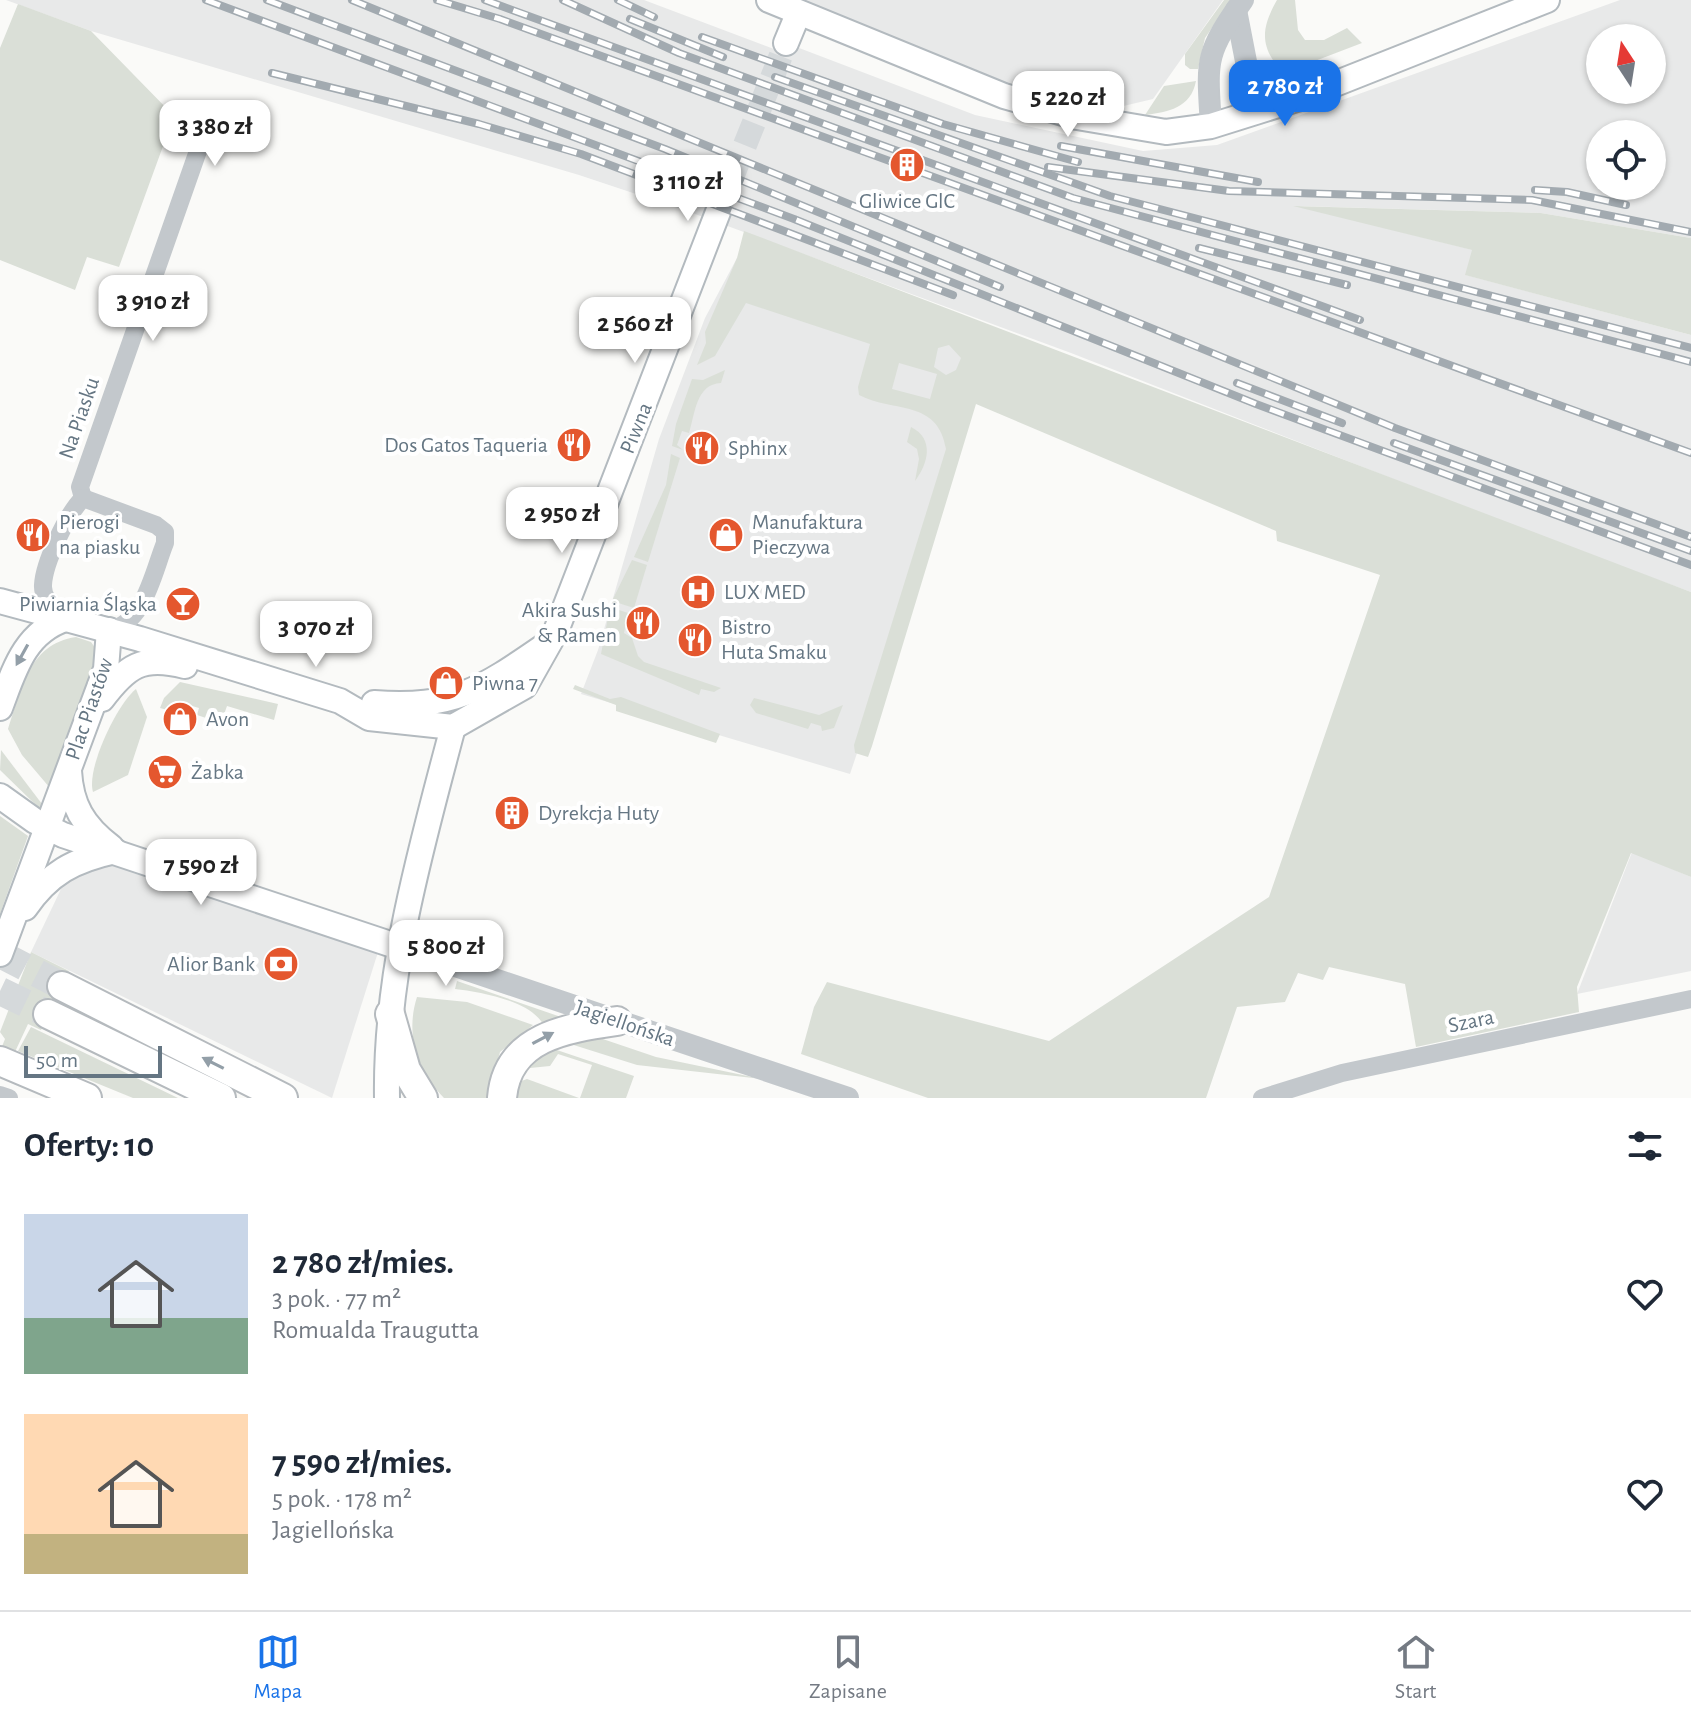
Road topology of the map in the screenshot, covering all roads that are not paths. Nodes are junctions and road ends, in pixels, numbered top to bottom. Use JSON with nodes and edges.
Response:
{"nodes":[{"id":1,"x":769,"y":0,"type":"edge"},
{"id":2,"x":1547,"y":0,"type":"edge"},
{"id":3,"x":1240,"y":5,"type":"edge"},
{"id":4,"x":798,"y":14,"type":"junction"},
{"id":5,"x":786,"y":43,"type":"tunnel mouth"},
{"id":6,"x":1256,"y":113,"type":"junction"},
{"id":7,"x":1211,"y":126,"type":"junction"},
{"id":8,"x":205,"y":131,"type":"dead end"},
{"id":9,"x":718,"y":212,"type":"tunnel mouth"},
{"id":10,"x":83,"y":498,"type":"junction"},
{"id":11,"x":0,"y":601,"type":"edge"},
{"id":12,"x":65,"y":619,"type":"junction"},
{"id":13,"x":109,"y":630,"type":"junction"},
{"id":14,"x":551,"y":642,"type":"junction"},
{"id":15,"x":278,"y":682,"type":"junction"},
{"id":16,"x":340,"y":701,"type":"junction"},
{"id":17,"x":0,"y":708,"type":"edge"},
{"id":18,"x":90,"y":715,"type":"junction"},
{"id":19,"x":453,"y":727,"type":"junction"},
{"id":20,"x":68,"y":768,"type":"junction"},
{"id":21,"x":0,"y":796,"type":"edge"},
{"id":22,"x":45,"y":827,"type":"junction"},
{"id":23,"x":116,"y":851,"type":"junction"},
{"id":24,"x":10,"y":930,"type":"junction"},
{"id":25,"x":399,"y":947,"type":"junction"},
{"id":26,"x":0,"y":954,"type":"edge"},
{"id":27,"x":62,"y":986,"type":"tunnel mouth"},
{"id":28,"x":1691,"y":999,"type":"edge"},
{"id":29,"x":48,"y":1014,"type":"tunnel mouth"},
{"id":30,"x":390,"y":1014,"type":"junction"},
{"id":31,"x":617,"y":1021,"type":"junction"},
{"id":32,"x":0,"y":1061,"type":"edge"},
{"id":33,"x":0,"y":1095,"type":"edge"},
{"id":34,"x":9,"y":1098,"type":"edge"},
{"id":35,"x":87,"y":1098,"type":"edge"},
{"id":36,"x":221,"y":1098,"type":"edge"},
{"id":37,"x":283,"y":1098,"type":"edge"},
{"id":38,"x":387,"y":1098,"type":"edge"},
{"id":39,"x":423,"y":1098,"type":"edge"},
{"id":40,"x":502,"y":1098,"type":"edge"},
{"id":41,"x":848,"y":1098,"type":"edge"},
{"id":42,"x":1262,"y":1098,"type":"edge"}],
"edges":[{"from":1,"to":4,"type":"main road"},
{"from":2,"to":6,"type":"main road"},
{"from":3,"to":6,"type":"street"},
{"from":3,"to":7,"type":"street"},
{"from":4,"to":5,"type":"main road"},
{"from":4,"to":7,"type":"main road"},
{"from":6,"to":7,"type":"main road"},
{"from":8,"to":10,"type":"street","name":"Na Piasku"},
{"from":9,"to":14,"type":"main road","name":"Piwna"},
{"from":10,"to":12,"type":"street","name":"Na Piasku"},
{"from":10,"to":13,"type":"street"},
{"from":11,"to":12,"type":"main road","name":"Plac Piastów"},
{"from":12,"to":13,"type":"main road","name":"Plac Piastów"},
{"from":12,"to":17,"type":"main road","one_way":true},
{"from":13,"to":15,"type":"main road"},
{"from":13,"to":18,"type":"main road","name":"Plac Piastów"},
{"from":14,"to":16,"type":"main road"},
{"from":14,"to":19,"type":"main road","name":"Piwna"},
{"from":15,"to":16,"type":"main road"},
{"from":15,"to":18,"type":"main road"},
{"from":16,"to":19,"type":"main road"},
{"from":18,"to":20,"type":"main road","name":"Plac Piastów"},
{"from":19,"to":25,"type":"main road"},
{"from":20,"to":22,"type":"main road","name":"Plac Piastów"},
{"from":20,"to":23,"type":"main road"},
{"from":21,"to":22,"type":"main road","name":"Jagiellońska"},
{"from":22,"to":23,"type":"main road","name":"Jagiellońska"},
{"from":22,"to":24,"type":"main road","name":"Plac Piastów"},
{"from":23,"to":24,"type":"main road"},
{"from":23,"to":25,"type":"main road","name":"Jagiellońska"},
{"from":24,"to":26,"type":"main road"},
{"from":25,"to":30,"type":"main road"},
{"from":25,"to":31,"type":"street","name":"Jagiellońska"},
{"from":37,"to":27,"type":"main road","one_way":true},
{"from":28,"to":42,"type":"street","name":"Szara"},
{"from":29,"to":36,"type":"main road"},
{"from":30,"to":38,"type":"main road"},
{"from":30,"to":39,"type":"main road"},
{"from":40,"to":31,"type":"main road","one_way":true},
{"from":31,"to":41,"type":"street","name":"Jagiellońska"},
{"from":32,"to":35,"type":"main road"},
{"from":33,"to":34,"type":"street"}]}
